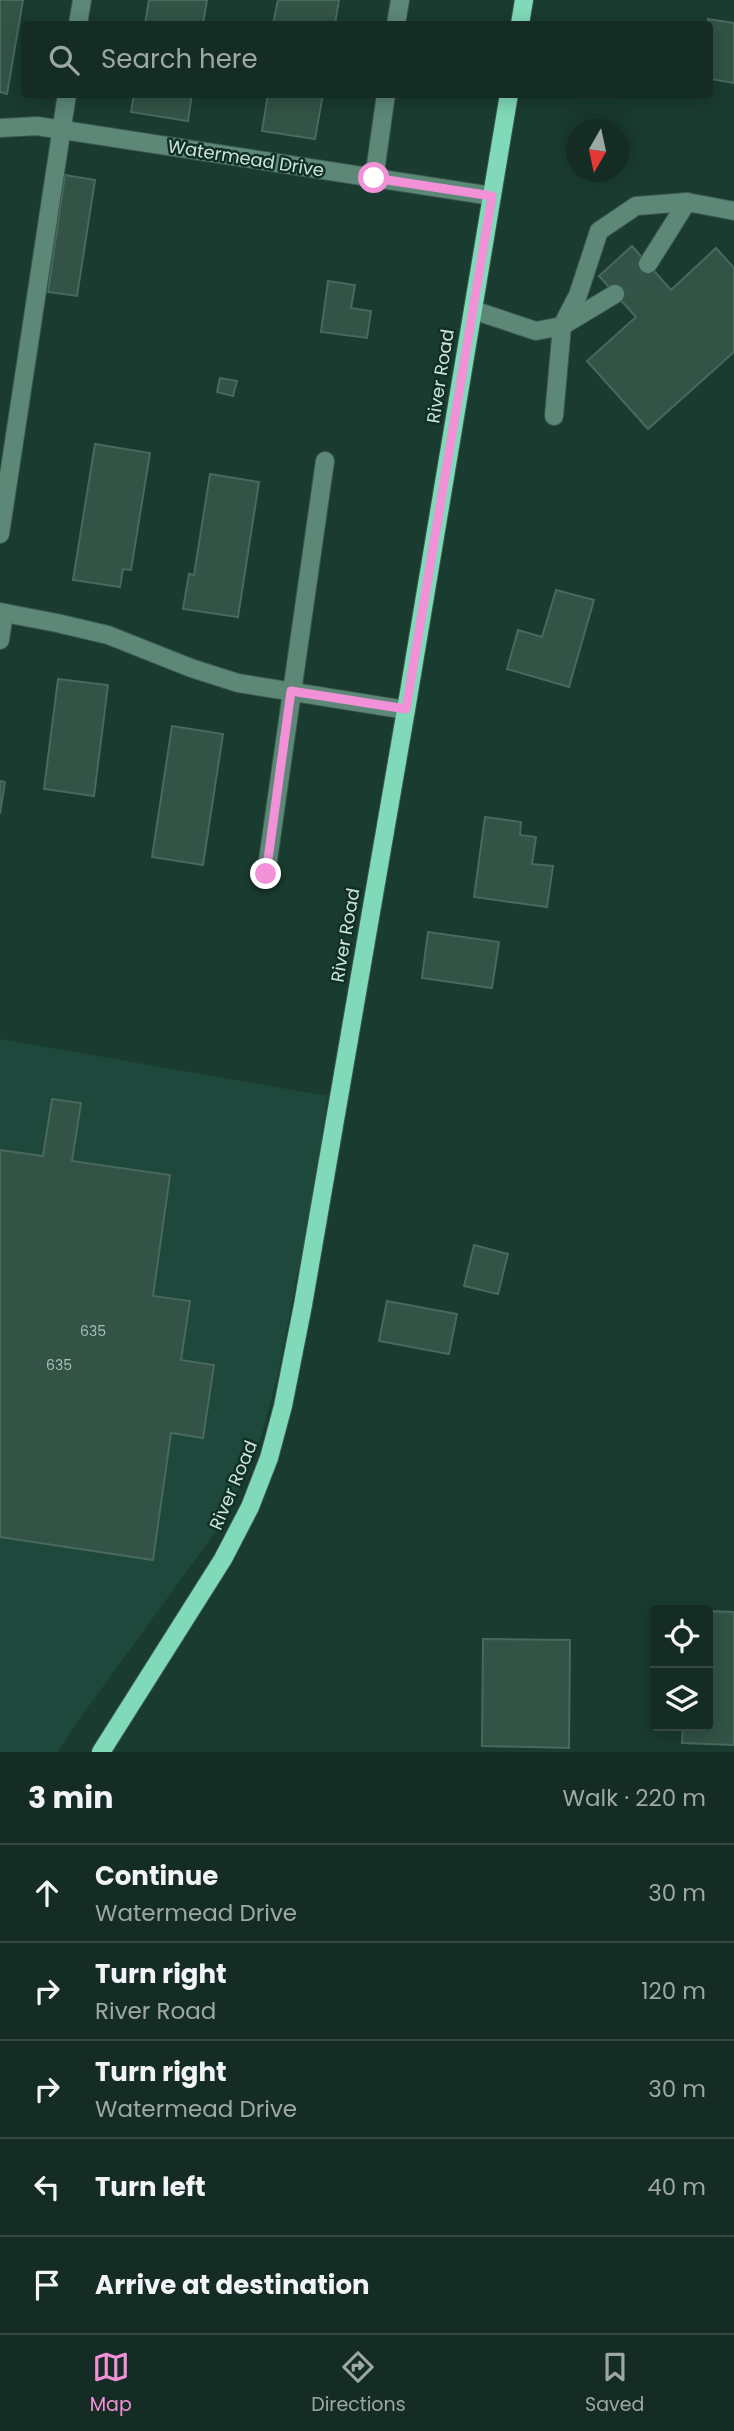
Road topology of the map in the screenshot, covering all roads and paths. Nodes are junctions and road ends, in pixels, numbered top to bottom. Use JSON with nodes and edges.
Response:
{"nodes":[{"id":1,"x":82,"y":0,"type":"edge"},
{"id":2,"x":400,"y":0,"type":"edge"},
{"id":3,"x":524,"y":0,"type":"edge"},
{"id":4,"x":78,"y":21,"type":"edge"},
{"id":5,"x":396,"y":21,"type":"edge"},
{"id":6,"x":520,"y":21,"type":"edge"},
{"id":7,"x":66,"y":98,"type":"edge"},
{"id":8,"x":385,"y":98,"type":"edge"},
{"id":9,"x":508,"y":98,"type":"edge"},
{"id":10,"x":0,"y":128,"type":"edge"},
{"id":11,"x":61,"y":130,"type":"junction"},
{"id":12,"x":374,"y":178,"type":"junction"},
{"id":13,"x":492,"y":196,"type":"junction"},
{"id":14,"x":687,"y":202,"type":"junction"},
{"id":15,"x":734,"y":211,"type":"edge"},
{"id":16,"x":648,"y":264,"type":"tunnel mouth"},
{"id":17,"x":615,"y":294,"type":"tunnel mouth"},
{"id":18,"x":473,"y":310,"type":"junction"},
{"id":19,"x":562,"y":326,"type":"junction"},
{"id":20,"x":554,"y":416,"type":"dead end"},
{"id":21,"x":326,"y":461,"type":"dead end"},
{"id":22,"x":0,"y":534,"type":"edge"},
{"id":23,"x":2,"y":612,"type":"edge"},
{"id":24,"x":0,"y":640,"type":"edge"},
{"id":25,"x":291,"y":691,"type":"junction"},
{"id":26,"x":406,"y":709,"type":"junction"},
{"id":27,"x":266,"y":874,"type":"dead end"},
{"id":28,"x":101,"y":1749,"type":"edge"}],
"edges":[{"from":1,"to":4,"type":"street"},
{"from":2,"to":5,"type":"street"},
{"from":3,"to":6,"type":"main road"},
{"from":7,"to":11,"type":"street"},
{"from":8,"to":12,"type":"street"},
{"from":9,"to":13,"type":"main road","name":"River Road"},
{"from":10,"to":11,"type":"street","name":"Watermead Drive"},
{"from":11,"to":12,"type":"street","name":"Watermead Drive"},
{"from":11,"to":22,"type":"street"},
{"from":12,"to":13,"type":"street","name":"Watermead Drive"},
{"from":13,"to":18,"type":"main road","name":"River Road"},
{"from":14,"to":15,"type":"street"},
{"from":14,"to":16,"type":"street"},
{"from":14,"to":19,"type":"street"},
{"from":17,"to":19,"type":"street"},
{"from":18,"to":19,"type":"street"},
{"from":18,"to":26,"type":"main road","name":"River Road"},
{"from":19,"to":20,"type":"street"},
{"from":21,"to":25,"type":"street"},
{"from":23,"to":24,"type":"street"},
{"from":23,"to":25,"type":"street"},
{"from":25,"to":26,"type":"street"},
{"from":25,"to":27,"type":"street"},
{"from":26,"to":28,"type":"main road","name":"River Road"}]}
